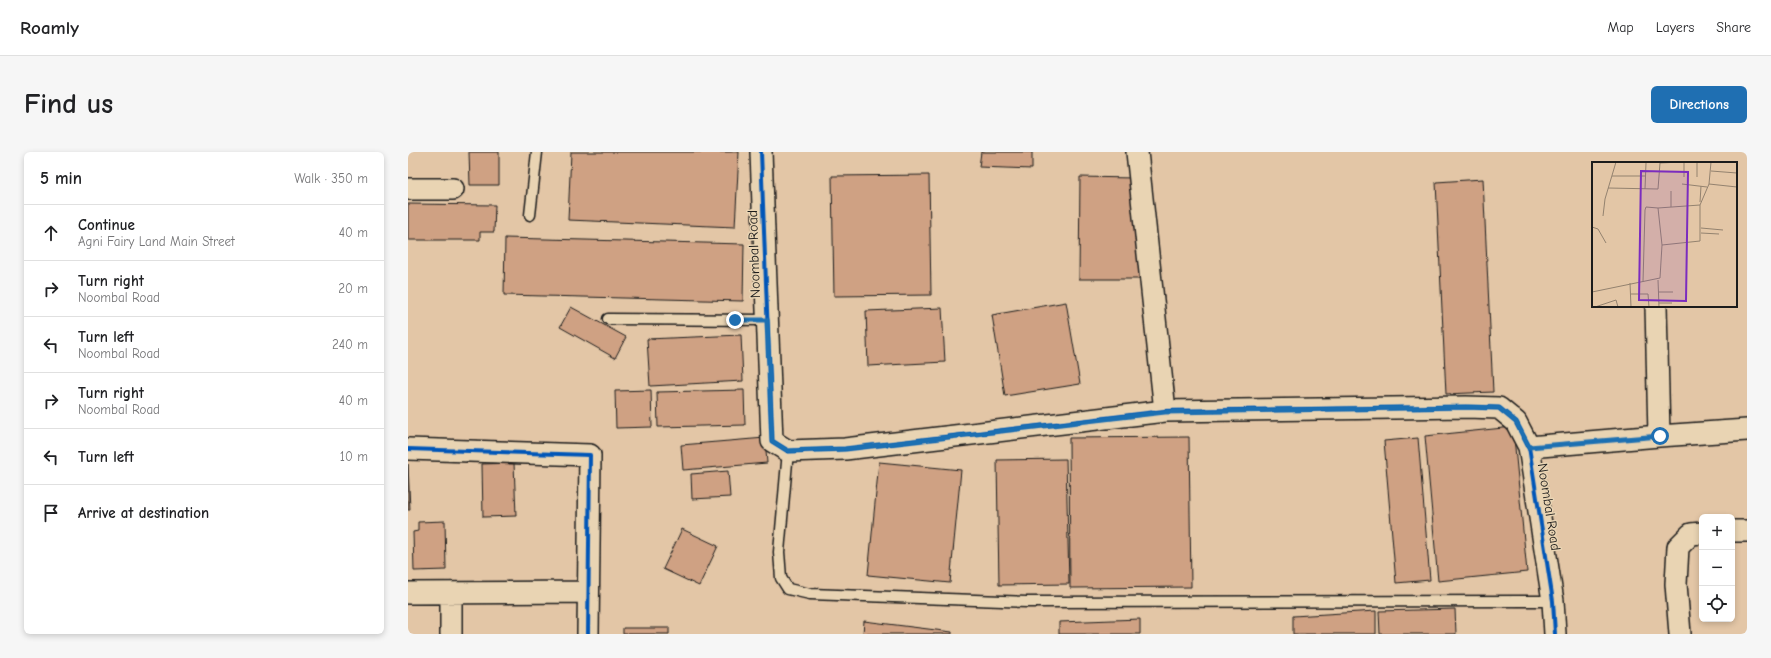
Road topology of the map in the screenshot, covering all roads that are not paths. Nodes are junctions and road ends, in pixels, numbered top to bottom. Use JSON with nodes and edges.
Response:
{"nodes":[{"id":1,"x":537,"y":152,"type":"edge"},
{"id":2,"x":761,"y":152,"type":"edge"},
{"id":3,"x":1138,"y":152,"type":"edge"},
{"id":4,"x":408,"y":189,"type":"edge"},
{"id":5,"x":453,"y":189,"type":"dead end"},
{"id":6,"x":530,"y":215,"type":"dead end"},
{"id":7,"x":1656,"y":307,"type":"edge"},
{"id":8,"x":608,"y":319,"type":"dead end"},
{"id":9,"x":767,"y":320,"type":"junction"},
{"id":10,"x":1165,"y":412,"type":"junction"},
{"id":11,"x":1747,"y":430,"type":"edge"},
{"id":12,"x":1660,"y":436,"type":"junction"},
{"id":13,"x":1529,"y":447,"type":"junction"},
{"id":14,"x":408,"y":449,"type":"edge"},
{"id":15,"x":788,"y":451,"type":"junction"},
{"id":16,"x":1735,"y":531,"type":"edge"},
{"id":17,"x":1747,"y":531,"type":"edge"},
{"id":18,"x":1699,"y":533,"type":"edge"},
{"id":19,"x":588,"y":592,"type":"junction"},
{"id":20,"x":408,"y":593,"type":"edge"},
{"id":21,"x":451,"y":593,"type":"junction"},
{"id":22,"x":1553,"y":600,"type":"junction"},
{"id":23,"x":452,"y":634,"type":"edge"},
{"id":24,"x":588,"y":634,"type":"edge"},
{"id":25,"x":1555,"y":634,"type":"edge"},
{"id":26,"x":1680,"y":634,"type":"edge"}],
"edges":[{"from":1,"to":6,"type":"lane"},
{"from":2,"to":9,"type":"street","name":"Noombal Road"},
{"from":3,"to":10,"type":"street"},
{"from":4,"to":5,"type":"street"},
{"from":7,"to":12,"type":"street"},
{"from":8,"to":9,"type":"lane"},
{"from":9,"to":15,"type":"street","name":"Noombal Road"},
{"from":10,"to":13,"type":"street","name":"Noombal Road"},
{"from":10,"to":15,"type":"street","name":"Noombal Road"},
{"from":11,"to":12,"type":"street"},
{"from":12,"to":13,"type":"street"},
{"from":13,"to":22,"type":"street","name":"Noombal Road"},
{"from":14,"to":19,"type":"street"},
{"from":15,"to":22,"type":"lane"},
{"from":16,"to":17,"type":"street"},
{"from":18,"to":26,"type":"street"},
{"from":19,"to":21,"type":"street"},
{"from":19,"to":24,"type":"street"},
{"from":20,"to":21,"type":"street"},
{"from":21,"to":23,"type":"street"},
{"from":22,"to":25,"type":"street","name":"Noombal Road"}]}
